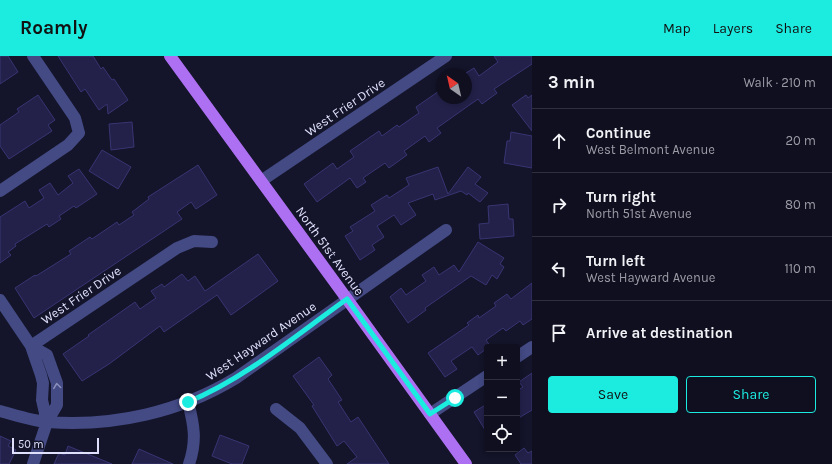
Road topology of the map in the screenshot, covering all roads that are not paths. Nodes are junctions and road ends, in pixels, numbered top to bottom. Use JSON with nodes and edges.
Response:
{"nodes":[{"id":1,"x":33,"y":56,"type":"edge"},
{"id":2,"x":170,"y":56,"type":"edge"},
{"id":3,"x":446,"y":56,"type":"edge"},
{"id":4,"x":261,"y":181,"type":"junction"},
{"id":5,"x":0,"y":191,"type":"edge"},
{"id":6,"x":446,"y":230,"type":"dead end"},
{"id":7,"x":212,"y":242,"type":"dead end"},
{"id":8,"x":347,"y":299,"type":"junction"},
{"id":9,"x":0,"y":300,"type":"edge"},
{"id":10,"x":31,"y":346,"type":"junction"},
{"id":11,"x":532,"y":347,"type":"edge"},
{"id":12,"x":520,"y":355,"type":"edge"},
{"id":13,"x":484,"y":378,"type":"edge"},
{"id":14,"x":188,"y":402,"type":"junction"},
{"id":15,"x":276,"y":409,"type":"dead end"},
{"id":16,"x":0,"y":411,"type":"edge"},
{"id":17,"x":430,"y":414,"type":"junction"},
{"id":18,"x":47,"y":422,"type":"junction"},
{"id":19,"x":33,"y":464,"type":"edge"},
{"id":20,"x":189,"y":464,"type":"edge"},
{"id":21,"x":327,"y":464,"type":"edge"},
{"id":22,"x":466,"y":464,"type":"edge"}],
"edges":[{"from":1,"to":5,"type":"street"},
{"from":2,"to":4,"type":"main road","name":"North 51st Avenue"},
{"from":3,"to":4,"type":"street","name":"West Frier Drive"},
{"from":4,"to":8,"type":"main road","name":"North 51st Avenue"},
{"from":6,"to":8,"type":"street","name":"West Hayward Avenue"},
{"from":7,"to":10,"type":"street","name":"West Frier Drive"},
{"from":8,"to":14,"type":"street","name":"West Hayward Avenue"},
{"from":8,"to":17,"type":"main road","name":"North 51st Avenue"},
{"from":9,"to":10,"type":"street"},
{"from":10,"to":18,"type":"street"},
{"from":11,"to":12,"type":"street"},
{"from":13,"to":17,"type":"street"},
{"from":14,"to":18,"type":"street","name":"West Hayward Avenue"},
{"from":14,"to":20,"type":"street"},
{"from":15,"to":21,"type":"street"},
{"from":16,"to":18,"type":"street","name":"West Hayward Avenue"},
{"from":17,"to":22,"type":"main road","name":"North 51st Avenue"},
{"from":18,"to":19,"type":"street"}]}
